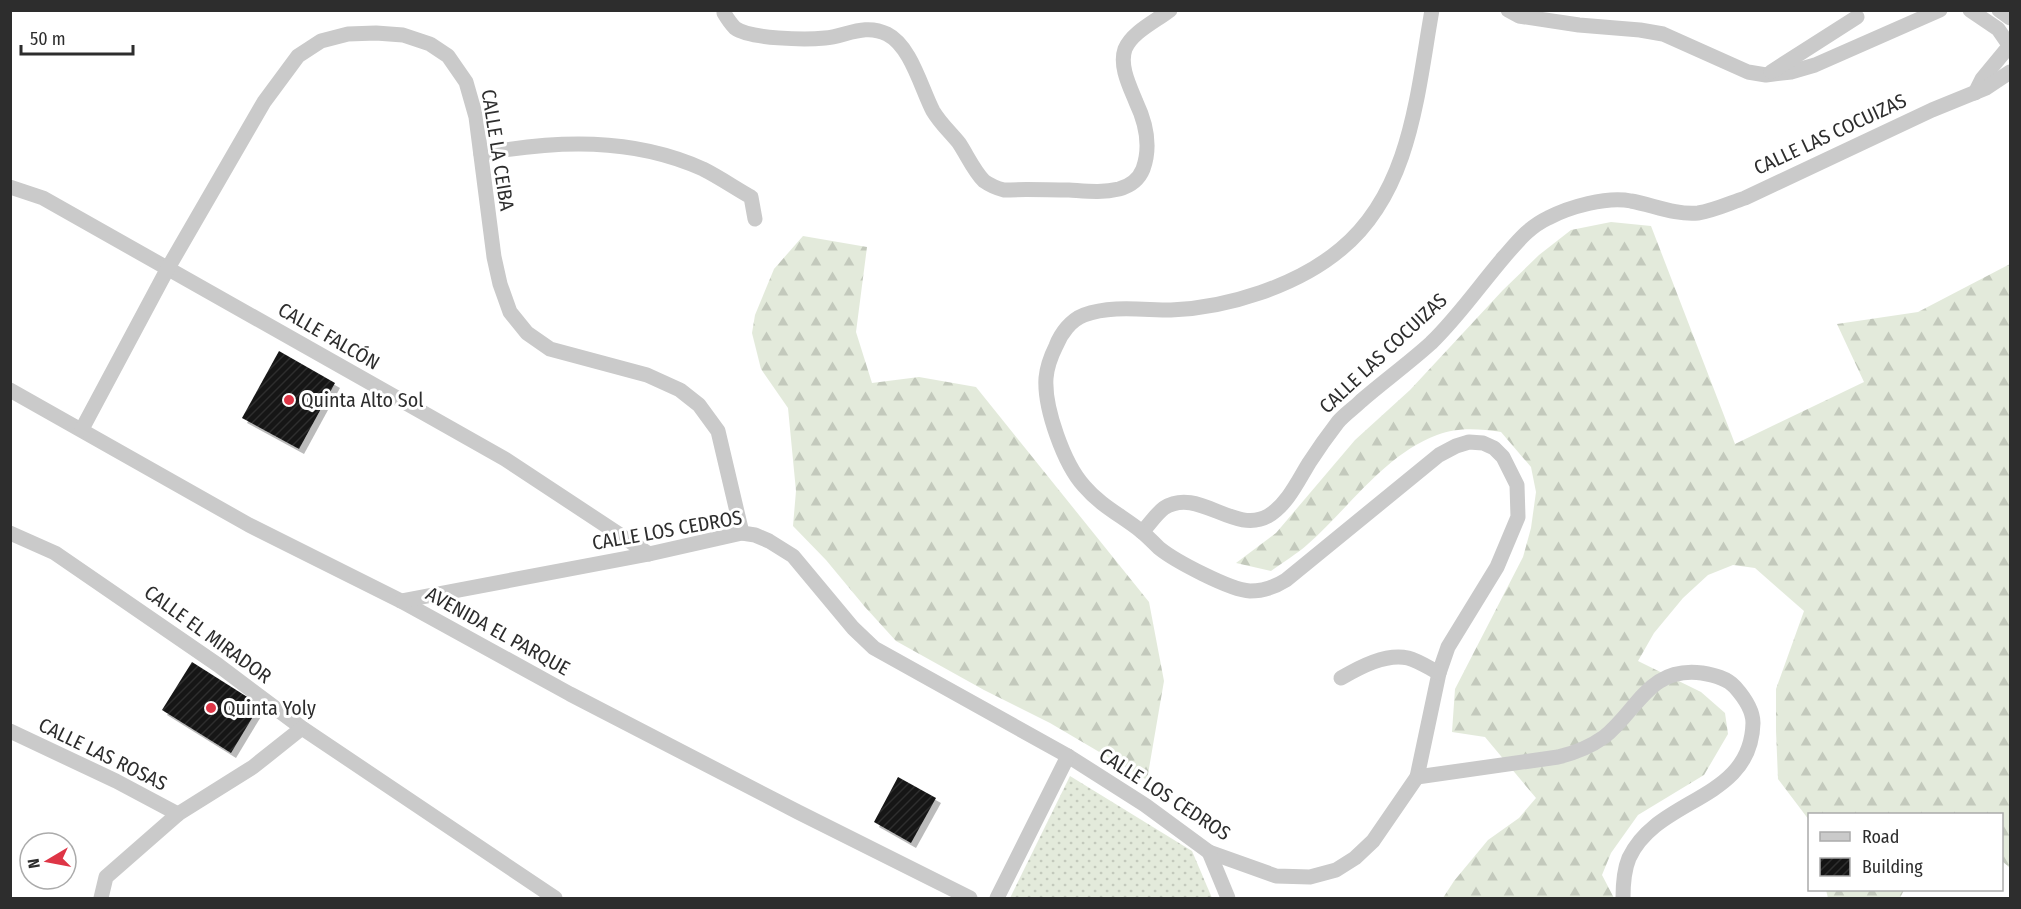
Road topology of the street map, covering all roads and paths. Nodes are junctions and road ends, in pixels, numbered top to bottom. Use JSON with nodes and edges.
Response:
{"nodes":[{"id":1,"x":724,"y":10,"type":"edge"},
{"id":2,"x":1170,"y":10,"type":"edge"},
{"id":3,"x":1432,"y":10,"type":"edge"},
{"id":4,"x":1940,"y":10,"type":"edge"},
{"id":5,"x":1970,"y":10,"type":"edge"},
{"id":6,"x":1999,"y":10,"type":"edge"},
{"id":7,"x":1517,"y":12,"type":"edge"},
{"id":8,"x":1857,"y":17,"type":"dead end"},
{"id":9,"x":2010,"y":18,"type":"edge"},
{"id":10,"x":2009,"y":46,"type":"edge"},
{"id":11,"x":2010,"y":72,"type":"edge"},
{"id":12,"x":1766,"y":75,"type":"junction"},
{"id":13,"x":1975,"y":93,"type":"junction"},
{"id":14,"x":481,"y":154,"type":"junction"},
{"id":15,"x":10,"y":187,"type":"edge"},
{"id":16,"x":755,"y":219,"type":"dead end"},
{"id":17,"x":168,"y":268,"type":"junction"},
{"id":18,"x":10,"y":390,"type":"edge"},
{"id":19,"x":82,"y":429,"type":"junction"},
{"id":20,"x":10,"y":532,"type":"edge"},
{"id":21,"x":1142,"y":532,"type":"junction"},
{"id":22,"x":742,"y":533,"type":"junction"},
{"id":23,"x":649,"y":554,"type":"junction"},
{"id":24,"x":401,"y":602,"type":"junction"},
{"id":25,"x":1439,"y":673,"type":"junction"},
{"id":26,"x":1341,"y":678,"type":"dead end"},
{"id":27,"x":302,"y":728,"type":"junction"},
{"id":28,"x":10,"y":731,"type":"edge"},
{"id":29,"x":1068,"y":756,"type":"junction"},
{"id":30,"x":1417,"y":777,"type":"junction"},
{"id":31,"x":178,"y":814,"type":"junction"},
{"id":32,"x":1209,"y":852,"type":"junction"},
{"id":33,"x":100,"y":898,"type":"edge"},
{"id":34,"x":555,"y":898,"type":"edge"},
{"id":35,"x":970,"y":898,"type":"edge"},
{"id":36,"x":997,"y":898,"type":"edge"},
{"id":37,"x":1228,"y":898,"type":"edge"},
{"id":38,"x":1623,"y":898,"type":"edge"}],
"edges":[{"from":1,"to":2,"type":"street"},
{"from":3,"to":21,"type":"street"},
{"from":4,"to":12,"type":"street"},
{"from":5,"to":10,"type":"street"},
{"from":6,"to":9,"type":"street"},
{"from":7,"to":12,"type":"street"},
{"from":8,"to":12,"type":"street"},
{"from":10,"to":13,"type":"street"},
{"from":11,"to":13,"type":"street","name":"CALLE LAS COCUIZAS"},
{"from":13,"to":21,"type":"street","name":"CALLE LAS COCUIZAS"},
{"from":14,"to":16,"type":"street"},
{"from":14,"to":17,"type":"street","name":"CALLE LA CEIBA"},
{"from":14,"to":22,"type":"street","name":"CALLE LA CEIBA"},
{"from":15,"to":17,"type":"street","name":"CALLE FALCÓN"},
{"from":17,"to":19,"type":"street","name":"CALLE LA CEIBA"},
{"from":17,"to":23,"type":"street","name":"CALLE FALCÓN"},
{"from":18,"to":19,"type":"street","name":"AVENIDA EL PARQUE"},
{"from":19,"to":24,"type":"street","name":"AVENIDA EL PARQUE"},
{"from":20,"to":27,"type":"street","name":"CALLE EL MIRADOR"},
{"from":21,"to":25,"type":"street","name":"CALLE LOS CEDROS"},
{"from":22,"to":23,"type":"street","name":"CALLE LOS CEDROS"},
{"from":22,"to":29,"type":"street","name":"CALLE LOS CEDROS"},
{"from":23,"to":24,"type":"street","name":"CALLE LOS CEDROS"},
{"from":24,"to":35,"type":"street","name":"AVENIDA EL PARQUE"},
{"from":25,"to":26,"type":"street"},
{"from":25,"to":30,"type":"street","name":"CALLE LOS CEDROS"},
{"from":27,"to":31,"type":"street"},
{"from":27,"to":34,"type":"street","name":"CALLE EL MIRADOR"},
{"from":28,"to":31,"type":"street","name":"CALLE LAS ROSAS"},
{"from":29,"to":32,"type":"street","name":"CALLE LOS CEDROS"},
{"from":29,"to":36,"type":"street"},
{"from":30,"to":32,"type":"street","name":"CALLE LOS CEDROS"},
{"from":30,"to":38,"type":"street"},
{"from":31,"to":33,"type":"street"},
{"from":32,"to":37,"type":"street"}]}
